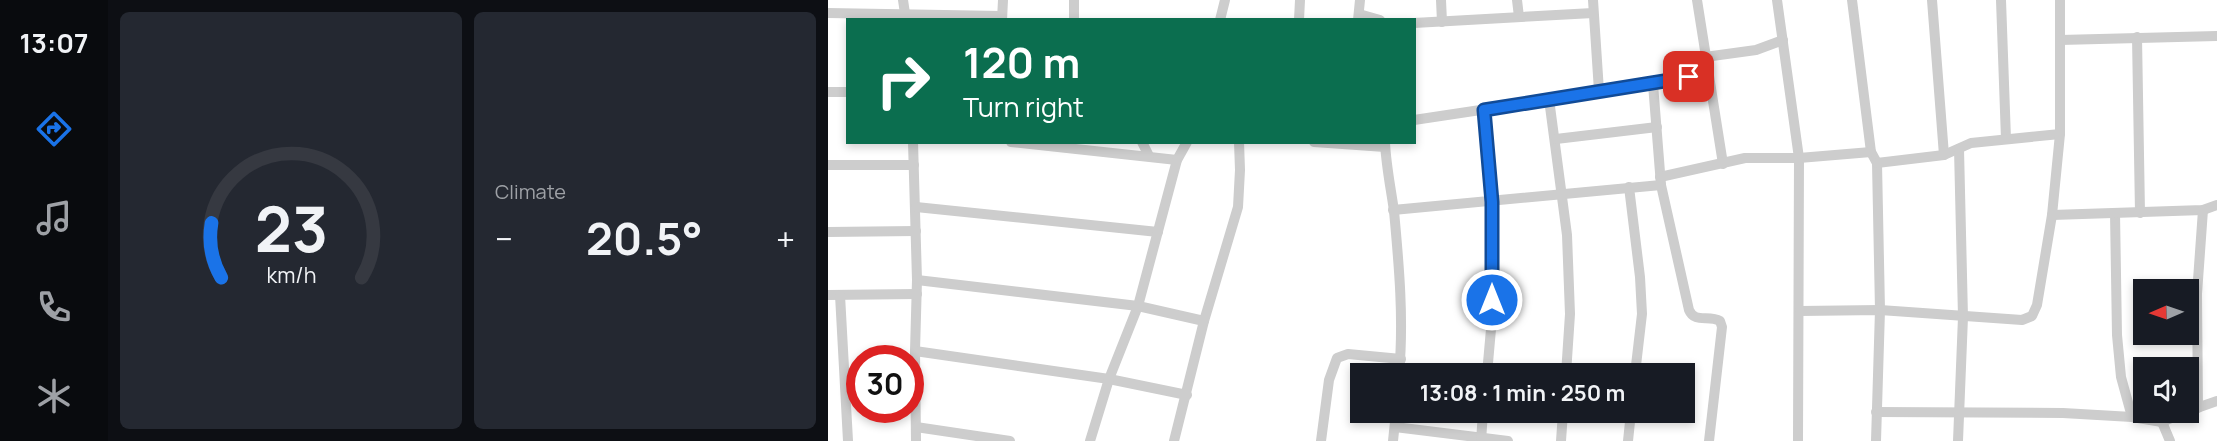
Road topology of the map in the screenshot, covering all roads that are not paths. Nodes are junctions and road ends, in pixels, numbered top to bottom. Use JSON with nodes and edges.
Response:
{"nodes":[{"id":1,"x":903,"y":0,"type":"edge"},
{"id":2,"x":1003,"y":0,"type":"edge"},
{"id":3,"x":1074,"y":0,"type":"edge"},
{"id":4,"x":1225,"y":0,"type":"edge"},
{"id":5,"x":1300,"y":0,"type":"edge"},
{"id":6,"x":1360,"y":0,"type":"edge"},
{"id":7,"x":1441,"y":0,"type":"edge"},
{"id":8,"x":1517,"y":0,"type":"edge"},
{"id":9,"x":1593,"y":0,"type":"edge"},
{"id":10,"x":1697,"y":0,"type":"edge"},
{"id":11,"x":1777,"y":0,"type":"edge"},
{"id":12,"x":1852,"y":0,"type":"edge"},
{"id":13,"x":1932,"y":0,"type":"edge"},
{"id":14,"x":2001,"y":0,"type":"edge"},
{"id":15,"x":2060,"y":0,"type":"edge"},
{"id":16,"x":828,"y":13,"type":"edge"},
{"id":17,"x":1593,"y":13,"type":"junction"},
{"id":18,"x":905,"y":17,"type":"edge"},
{"id":19,"x":1358,"y":17,"type":"edge"},
{"id":20,"x":1519,"y":17,"type":"junction"},
{"id":21,"x":1002,"y":18,"type":"edge"},
{"id":22,"x":1074,"y":18,"type":"edge"},
{"id":23,"x":1220,"y":18,"type":"edge"},
{"id":24,"x":1299,"y":18,"type":"edge"},
{"id":25,"x":1442,"y":22,"type":"junction"},
{"id":26,"x":1416,"y":23,"type":"edge"},
{"id":27,"x":2217,"y":36,"type":"edge"},
{"id":28,"x":2137,"y":37,"type":"junction"},
{"id":29,"x":1783,"y":39,"type":"junction"},
{"id":30,"x":2060,"y":40,"type":"junction"},
{"id":31,"x":1705,"y":57,"type":"junction"},
{"id":32,"x":1708,"y":74,"type":"junction"},
{"id":33,"x":1653,"y":84,"type":"junction"},
{"id":34,"x":1599,"y":91,"type":"junction"},
{"id":35,"x":828,"y":92,"type":"edge"},
{"id":36,"x":846,"y":92,"type":"edge"},
{"id":37,"x":1549,"y":99,"type":"junction"},
{"id":38,"x":1484,"y":110,"type":"junction"},
{"id":39,"x":1416,"y":120,"type":"edge"},
{"id":40,"x":1658,"y":127,"type":"junction"},
{"id":41,"x":2060,"y":134,"type":"junction"},
{"id":42,"x":1556,"y":139,"type":"junction"},
{"id":43,"x":2006,"y":139,"type":"junction"},
{"id":44,"x":913,"y":144,"type":"edge"},
{"id":45,"x":1031,"y":144,"type":"edge"},
{"id":46,"x":1143,"y":144,"type":"edge"},
{"id":47,"x":1186,"y":144,"type":"edge"},
{"id":48,"x":1239,"y":144,"type":"edge"},
{"id":49,"x":1361,"y":144,"type":"edge"},
{"id":50,"x":1385,"y":145,"type":"edge"},
{"id":51,"x":1959,"y":149,"type":"junction"},
{"id":52,"x":1871,"y":152,"type":"junction"},
{"id":53,"x":1149,"y":156,"type":"junction"},
{"id":54,"x":1944,"y":156,"type":"junction"},
{"id":55,"x":1799,"y":158,"type":"junction"},
{"id":56,"x":1177,"y":160,"type":"junction"},
{"id":57,"x":1877,"y":163,"type":"junction"},
{"id":58,"x":1723,"y":164,"type":"junction"},
{"id":59,"x":828,"y":165,"type":"edge"},
{"id":60,"x":914,"y":165,"type":"junction"},
{"id":61,"x":1660,"y":181,"type":"junction"},
{"id":62,"x":1629,"y":187,"type":"junction"},
{"id":63,"x":1563,"y":194,"type":"junction"},
{"id":64,"x":1492,"y":202,"type":"junction"},
{"id":65,"x":2217,"y":206,"type":"edge"},
{"id":66,"x":916,"y":207,"type":"junction"},
{"id":67,"x":1394,"y":210,"type":"junction"},
{"id":68,"x":2203,"y":210,"type":"junction"},
{"id":69,"x":2115,"y":213,"type":"junction"},
{"id":70,"x":2140,"y":213,"type":"junction"},
{"id":71,"x":2052,"y":215,"type":"junction"},
{"id":72,"x":916,"y":231,"type":"junction"},
{"id":73,"x":828,"y":232,"type":"edge"},
{"id":74,"x":1158,"y":232,"type":"junction"},
{"id":75,"x":917,"y":280,"type":"junction"},
{"id":76,"x":917,"y":294,"type":"junction"},
{"id":77,"x":828,"y":295,"type":"edge"},
{"id":78,"x":840,"y":295,"type":"junction"},
{"id":79,"x":1138,"y":306,"type":"junction"},
{"id":80,"x":1880,"y":310,"type":"junction"},
{"id":81,"x":1800,"y":311,"type":"junction"},
{"id":82,"x":1963,"y":317,"type":"junction"},
{"id":83,"x":1204,"y":321,"type":"junction"},
{"id":84,"x":915,"y":345,"type":"edge"},
{"id":85,"x":924,"y":352,"type":"edge"},
{"id":86,"x":2194,"y":357,"type":"edge"},
{"id":87,"x":1401,"y":359,"type":"junction"},
{"id":88,"x":1400,"y":363,"type":"edge"},
{"id":89,"x":1488,"y":363,"type":"edge"},
{"id":90,"x":1567,"y":363,"type":"edge"},
{"id":91,"x":1636,"y":363,"type":"edge"},
{"id":92,"x":1109,"y":379,"type":"junction"},
{"id":93,"x":1186,"y":395,"type":"junction"},
{"id":94,"x":2217,"y":401,"type":"edge"},
{"id":95,"x":2199,"y":407,"type":"edge"},
{"id":96,"x":1958,"y":411,"type":"junction"},
{"id":97,"x":1876,"y":412,"type":"junction"},
{"id":98,"x":2132,"y":417,"type":"joint"},
{"id":99,"x":916,"y":423,"type":"edge"},
{"id":100,"x":1395,"y":423,"type":"edge"},
{"id":101,"x":1482,"y":423,"type":"edge"},
{"id":102,"x":1562,"y":423,"type":"edge"},
{"id":103,"x":1630,"y":423,"type":"edge"},
{"id":104,"x":2162,"y":423,"type":"edge"},
{"id":105,"x":916,"y":427,"type":"junction"},
{"id":106,"x":1395,"y":427,"type":"junction"},
{"id":107,"x":1481,"y":439,"type":"edge"},
{"id":108,"x":848,"y":441,"type":"edge"},
{"id":109,"x":916,"y":441,"type":"edge"},
{"id":110,"x":1010,"y":441,"type":"edge"},
{"id":111,"x":1090,"y":441,"type":"edge"},
{"id":112,"x":1174,"y":441,"type":"edge"},
{"id":113,"x":1180,"y":441,"type":"edge"},
{"id":114,"x":1321,"y":441,"type":"edge"},
{"id":115,"x":1393,"y":441,"type":"edge"},
{"id":116,"x":1508,"y":441,"type":"edge"},
{"id":117,"x":1561,"y":441,"type":"edge"},
{"id":118,"x":1628,"y":441,"type":"edge"},
{"id":119,"x":1709,"y":441,"type":"edge"},
{"id":120,"x":1798,"y":441,"type":"edge"},
{"id":121,"x":1876,"y":441,"type":"edge"},
{"id":122,"x":1958,"y":441,"type":"edge"},
{"id":123,"x":2170,"y":441,"type":"edge"}],
"edges":[{"from":1,"to":18,"type":"street"},
{"from":2,"to":21,"type":"street"},
{"from":3,"to":22,"type":"street"},
{"from":4,"to":23,"type":"street"},
{"from":5,"to":24,"type":"street"},
{"from":6,"to":19,"type":"street"},
{"from":7,"to":25,"type":"street"},
{"from":8,"to":20,"type":"street"},
{"from":9,"to":17,"type":"street"},
{"from":10,"to":31,"type":"street"},
{"from":11,"to":29,"type":"street"},
{"from":12,"to":52,"type":"street"},
{"from":13,"to":54,"type":"street"},
{"from":14,"to":43,"type":"street"},
{"from":15,"to":30,"type":"street"},
{"from":16,"to":18,"type":"street"},
{"from":17,"to":20,"type":"street"},
{"from":17,"to":34,"type":"street"},
{"from":18,"to":21,"type":"street"},
{"from":20,"to":25,"type":"street"},
{"from":25,"to":26,"type":"street"},
{"from":27,"to":28,"type":"street"},
{"from":28,"to":30,"type":"street"},
{"from":28,"to":70,"type":"street"},
{"from":29,"to":31,"type":"street"},
{"from":29,"to":55,"type":"street"},
{"from":30,"to":41,"type":"street"},
{"from":31,"to":32,"type":"street"},
{"from":32,"to":33,"type":"street"},
{"from":32,"to":58,"type":"street"},
{"from":33,"to":34,"type":"street"},
{"from":33,"to":40,"type":"street"},
{"from":34,"to":37,"type":"street"},
{"from":35,"to":36,"type":"street"},
{"from":37,"to":38,"type":"street"},
{"from":37,"to":42,"type":"street"},
{"from":38,"to":39,"type":"street"},
{"from":38,"to":64,"type":"street"},
{"from":40,"to":42,"type":"street"},
{"from":40,"to":61,"type":"street"},
{"from":41,"to":43,"type":"street"},
{"from":41,"to":71,"type":"street"},
{"from":42,"to":63,"type":"street"},
{"from":43,"to":51,"type":"street"},
{"from":44,"to":60,"type":"street"},
{"from":45,"to":53,"type":"street"},
{"from":46,"to":53,"type":"street"},
{"from":47,"to":56,"type":"street"},
{"from":48,"to":83,"type":"street"},
{"from":49,"to":50,"type":"street"},
{"from":50,"to":67,"type":"street"},
{"from":51,"to":54,"type":"street"},
{"from":51,"to":82,"type":"street"},
{"from":52,"to":55,"type":"street"},
{"from":52,"to":57,"type":"street"},
{"from":53,"to":56,"type":"street"},
{"from":54,"to":57,"type":"street"},
{"from":55,"to":58,"type":"street"},
{"from":55,"to":81,"type":"street"},
{"from":56,"to":74,"type":"street"},
{"from":57,"to":80,"type":"street"},
{"from":58,"to":61,"type":"street"},
{"from":59,"to":60,"type":"street"},
{"from":60,"to":66,"type":"street"},
{"from":61,"to":62,"type":"street"},
{"from":61,"to":119,"type":"street"},
{"from":62,"to":63,"type":"street"},
{"from":62,"to":91,"type":"street"},
{"from":63,"to":64,"type":"street"},
{"from":63,"to":90,"type":"street"},
{"from":64,"to":67,"type":"street"},
{"from":64,"to":89,"type":"street"},
{"from":65,"to":68,"type":"street"},
{"from":66,"to":72,"type":"street"},
{"from":66,"to":74,"type":"street"},
{"from":67,"to":87,"type":"street"},
{"from":68,"to":70,"type":"street"},
{"from":68,"to":86,"type":"street"},
{"from":69,"to":70,"type":"street"},
{"from":69,"to":71,"type":"street"},
{"from":69,"to":98,"type":"street"},
{"from":71,"to":82,"type":"street"},
{"from":72,"to":73,"type":"street"},
{"from":72,"to":75,"type":"street"},
{"from":74,"to":79,"type":"street"},
{"from":75,"to":76,"type":"street"},
{"from":75,"to":79,"type":"street"},
{"from":76,"to":78,"type":"street"},
{"from":76,"to":84,"type":"street"},
{"from":77,"to":78,"type":"street"},
{"from":78,"to":108,"type":"street"},
{"from":79,"to":83,"type":"street"},
{"from":79,"to":92,"type":"street"},
{"from":80,"to":81,"type":"street"},
{"from":80,"to":82,"type":"street"},
{"from":80,"to":97,"type":"street"},
{"from":81,"to":120,"type":"street"},
{"from":82,"to":96,"type":"street"},
{"from":83,"to":93,"type":"street"},
{"from":85,"to":92,"type":"street"},
{"from":87,"to":88,"type":"street"},
{"from":87,"to":114,"type":"street"},
{"from":92,"to":93,"type":"street"},
{"from":92,"to":111,"type":"street"},
{"from":93,"to":112,"type":"street"},
{"from":94,"to":95,"type":"street"},
{"from":96,"to":97,"type":"street"},
{"from":96,"to":98,"type":"street"},
{"from":96,"to":122,"type":"street"},
{"from":97,"to":121,"type":"street"},
{"from":99,"to":105,"type":"street"},
{"from":100,"to":106,"type":"street"},
{"from":101,"to":107,"type":"street"},
{"from":102,"to":117,"type":"street"},
{"from":103,"to":118,"type":"street"},
{"from":104,"to":123,"type":"street"},
{"from":105,"to":109,"type":"street"},
{"from":105,"to":110,"type":"street"},
{"from":106,"to":107,"type":"street"},
{"from":106,"to":115,"type":"street"},
{"from":107,"to":116,"type":"street"},
{"from":112,"to":113,"type":"street"}]}
